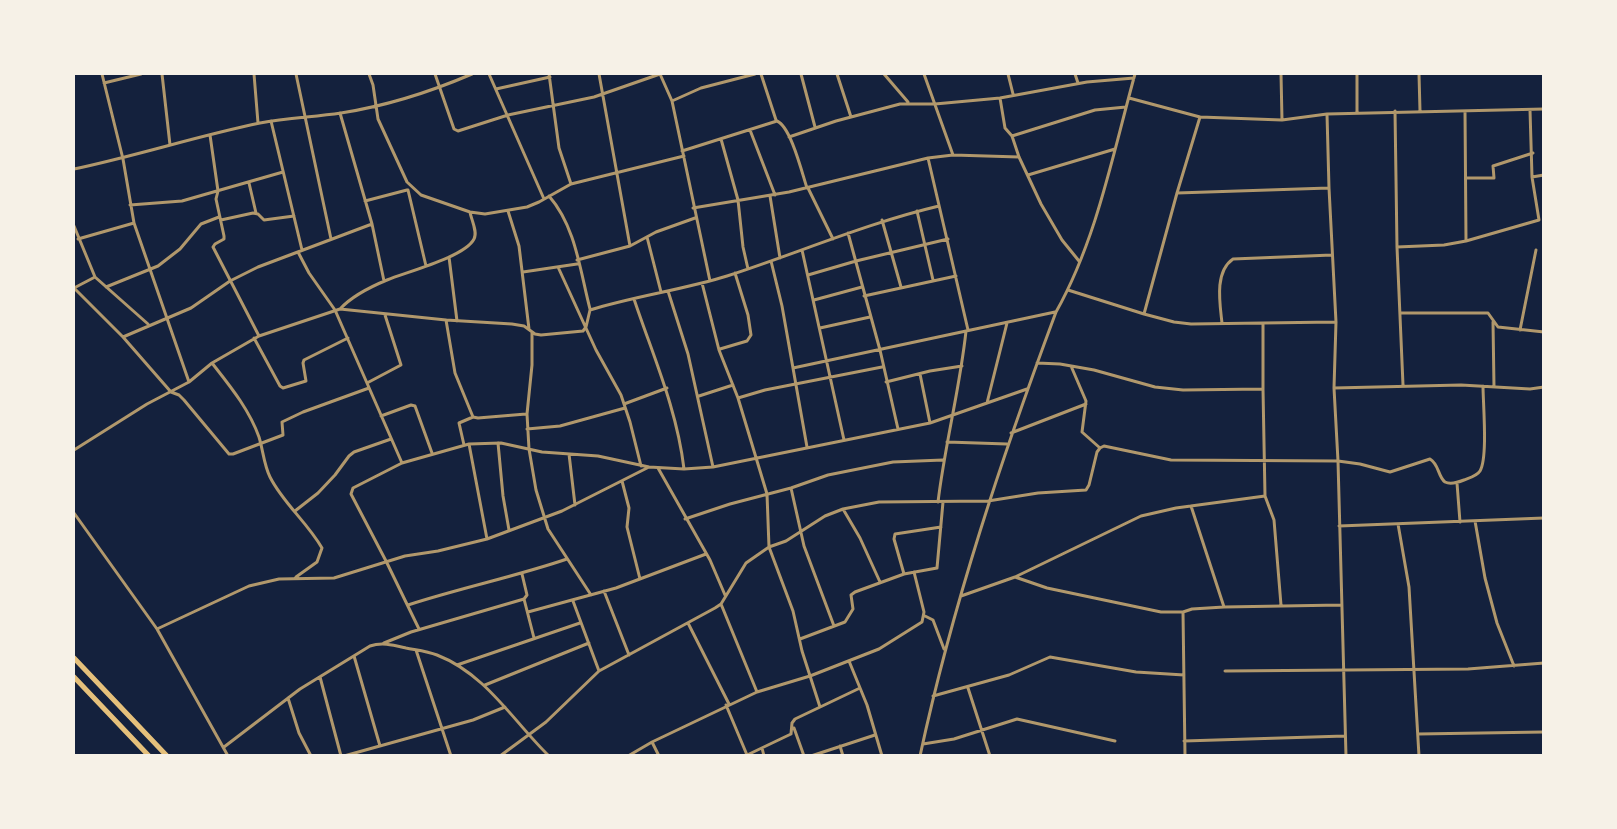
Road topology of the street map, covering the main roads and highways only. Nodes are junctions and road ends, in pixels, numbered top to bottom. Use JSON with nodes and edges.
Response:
{"nodes":[{"id":1,"x":74,"y":658,"type":"edge"},
{"id":2,"x":74,"y":677,"type":"edge"},
{"id":3,"x":149,"y":756,"type":"edge"},
{"id":4,"x":166,"y":756,"type":"edge"}],
"edges":[{"from":1,"to":4,"type":"highway"},
{"from":2,"to":3,"type":"highway"}]}
